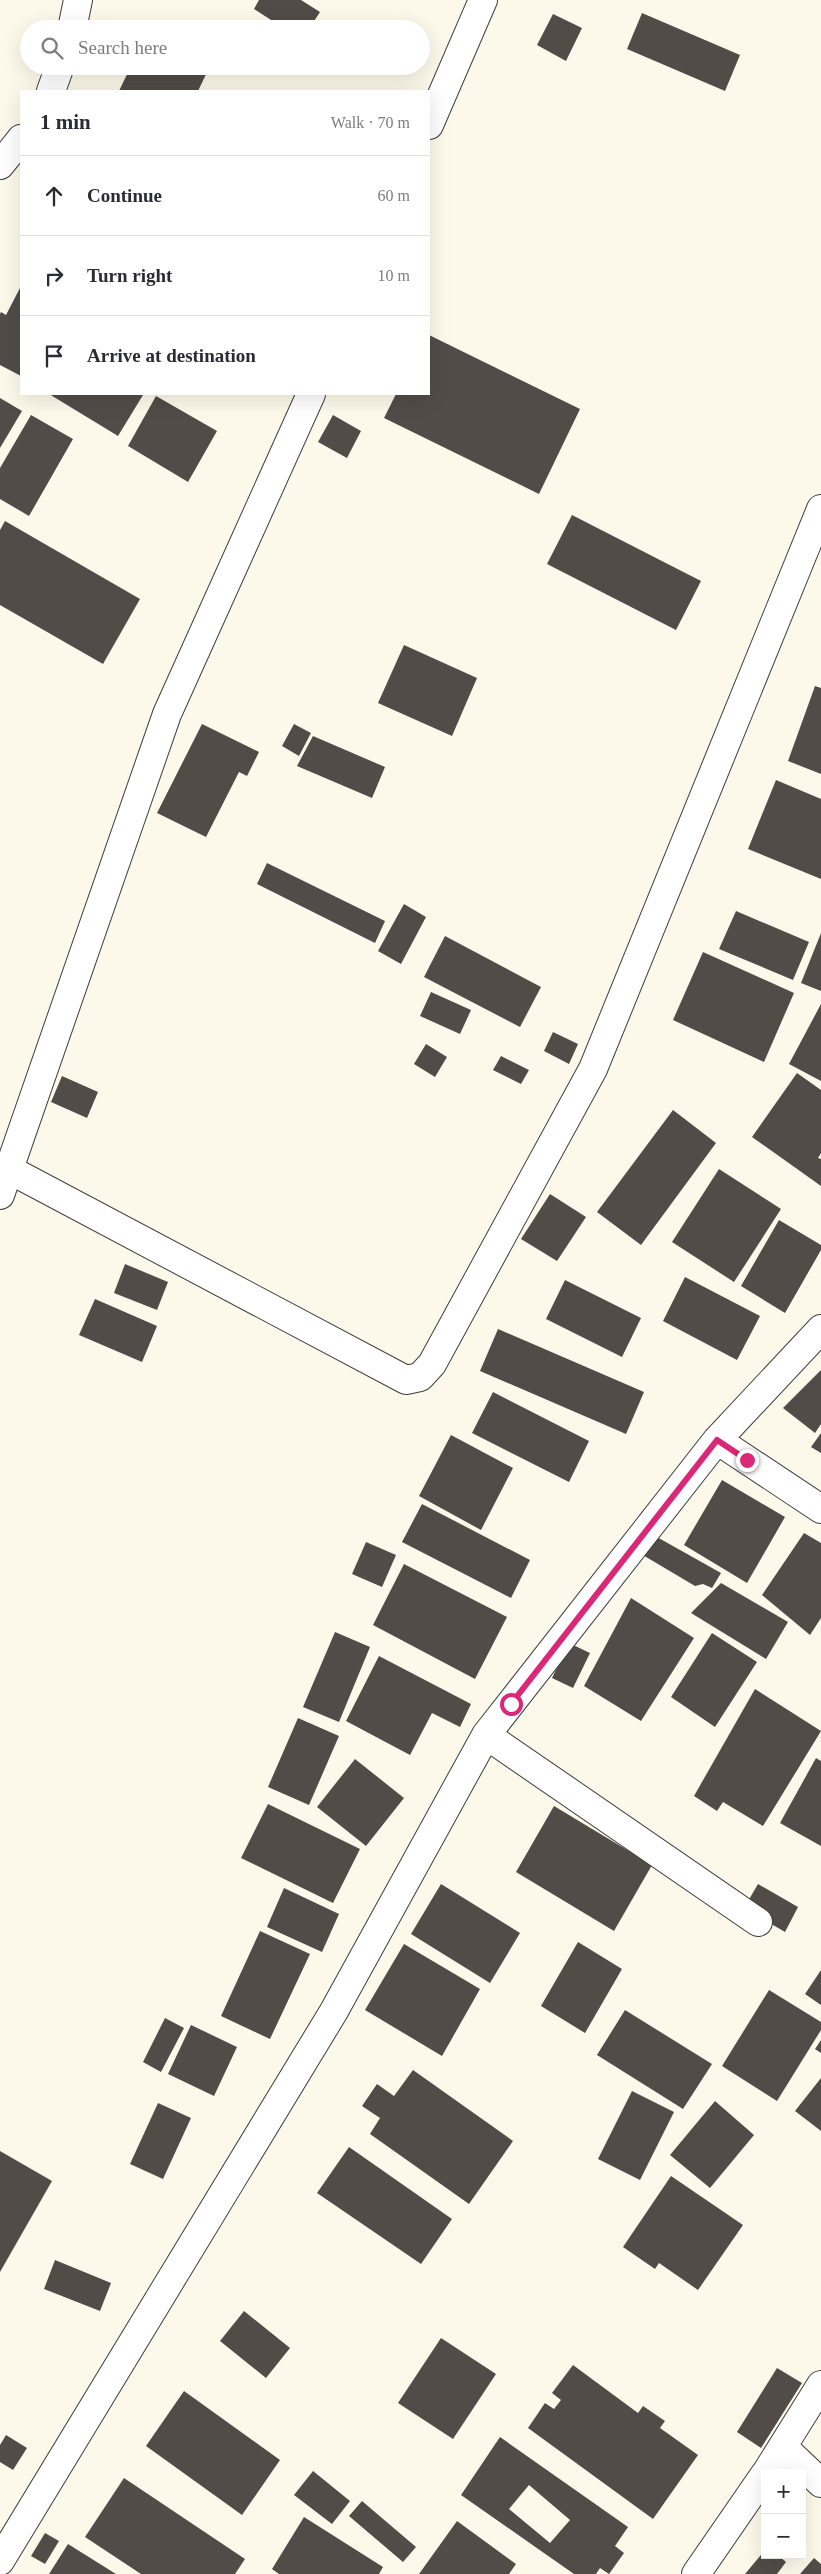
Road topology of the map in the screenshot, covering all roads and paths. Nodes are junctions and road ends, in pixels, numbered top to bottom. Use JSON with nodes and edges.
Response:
{"nodes":[{"id":1,"x":78,"y":0,"type":"edge"},
{"id":2,"x":483,"y":0,"type":"edge"},
{"id":3,"x":74,"y":20,"type":"edge"},
{"id":4,"x":57,"y":75,"type":"edge"},
{"id":5,"x":51,"y":90,"type":"edge"},
{"id":6,"x":430,"y":123,"type":"edge"},
{"id":7,"x":20,"y":140,"type":"edge"},
{"id":8,"x":0,"y":164,"type":"edge"},
{"id":9,"x":311,"y":395,"type":"edge"},
{"id":10,"x":821,"y":508,"type":"edge"},
{"id":11,"x":10,"y":1170,"type":"junction"},
{"id":12,"x":0,"y":1195,"type":"edge"},
{"id":13,"x":821,"y":1328,"type":"edge"},
{"id":14,"x":717,"y":1440,"type":"junction"},
{"id":15,"x":821,"y":1509,"type":"edge"},
{"id":16,"x":486,"y":1735,"type":"junction"},
{"id":17,"x":758,"y":1922,"type":"dead end"},
{"id":18,"x":821,"y":2385,"type":"edge"},
{"id":19,"x":783,"y":2447,"type":"junction"},
{"id":20,"x":768,"y":2469,"type":"edge"},
{"id":21,"x":761,"y":2479,"type":"edge"},
{"id":22,"x":821,"y":2483,"type":"edge"},
{"id":23,"x":0,"y":2561,"type":"edge"},
{"id":24,"x":696,"y":2574,"type":"edge"}],
"edges":[{"from":1,"to":3,"type":"street"},
{"from":2,"to":6,"type":"street"},
{"from":4,"to":5,"type":"street"},
{"from":7,"to":8,"type":"street"},
{"from":9,"to":11,"type":"street"},
{"from":10,"to":11,"type":"street"},
{"from":11,"to":12,"type":"street"},
{"from":13,"to":14,"type":"street"},
{"from":14,"to":15,"type":"street"},
{"from":14,"to":16,"type":"street"},
{"from":16,"to":17,"type":"street"},
{"from":16,"to":23,"type":"street"},
{"from":18,"to":19,"type":"street"},
{"from":19,"to":20,"type":"street"},
{"from":19,"to":22,"type":"street"},
{"from":21,"to":24,"type":"street"}]}
